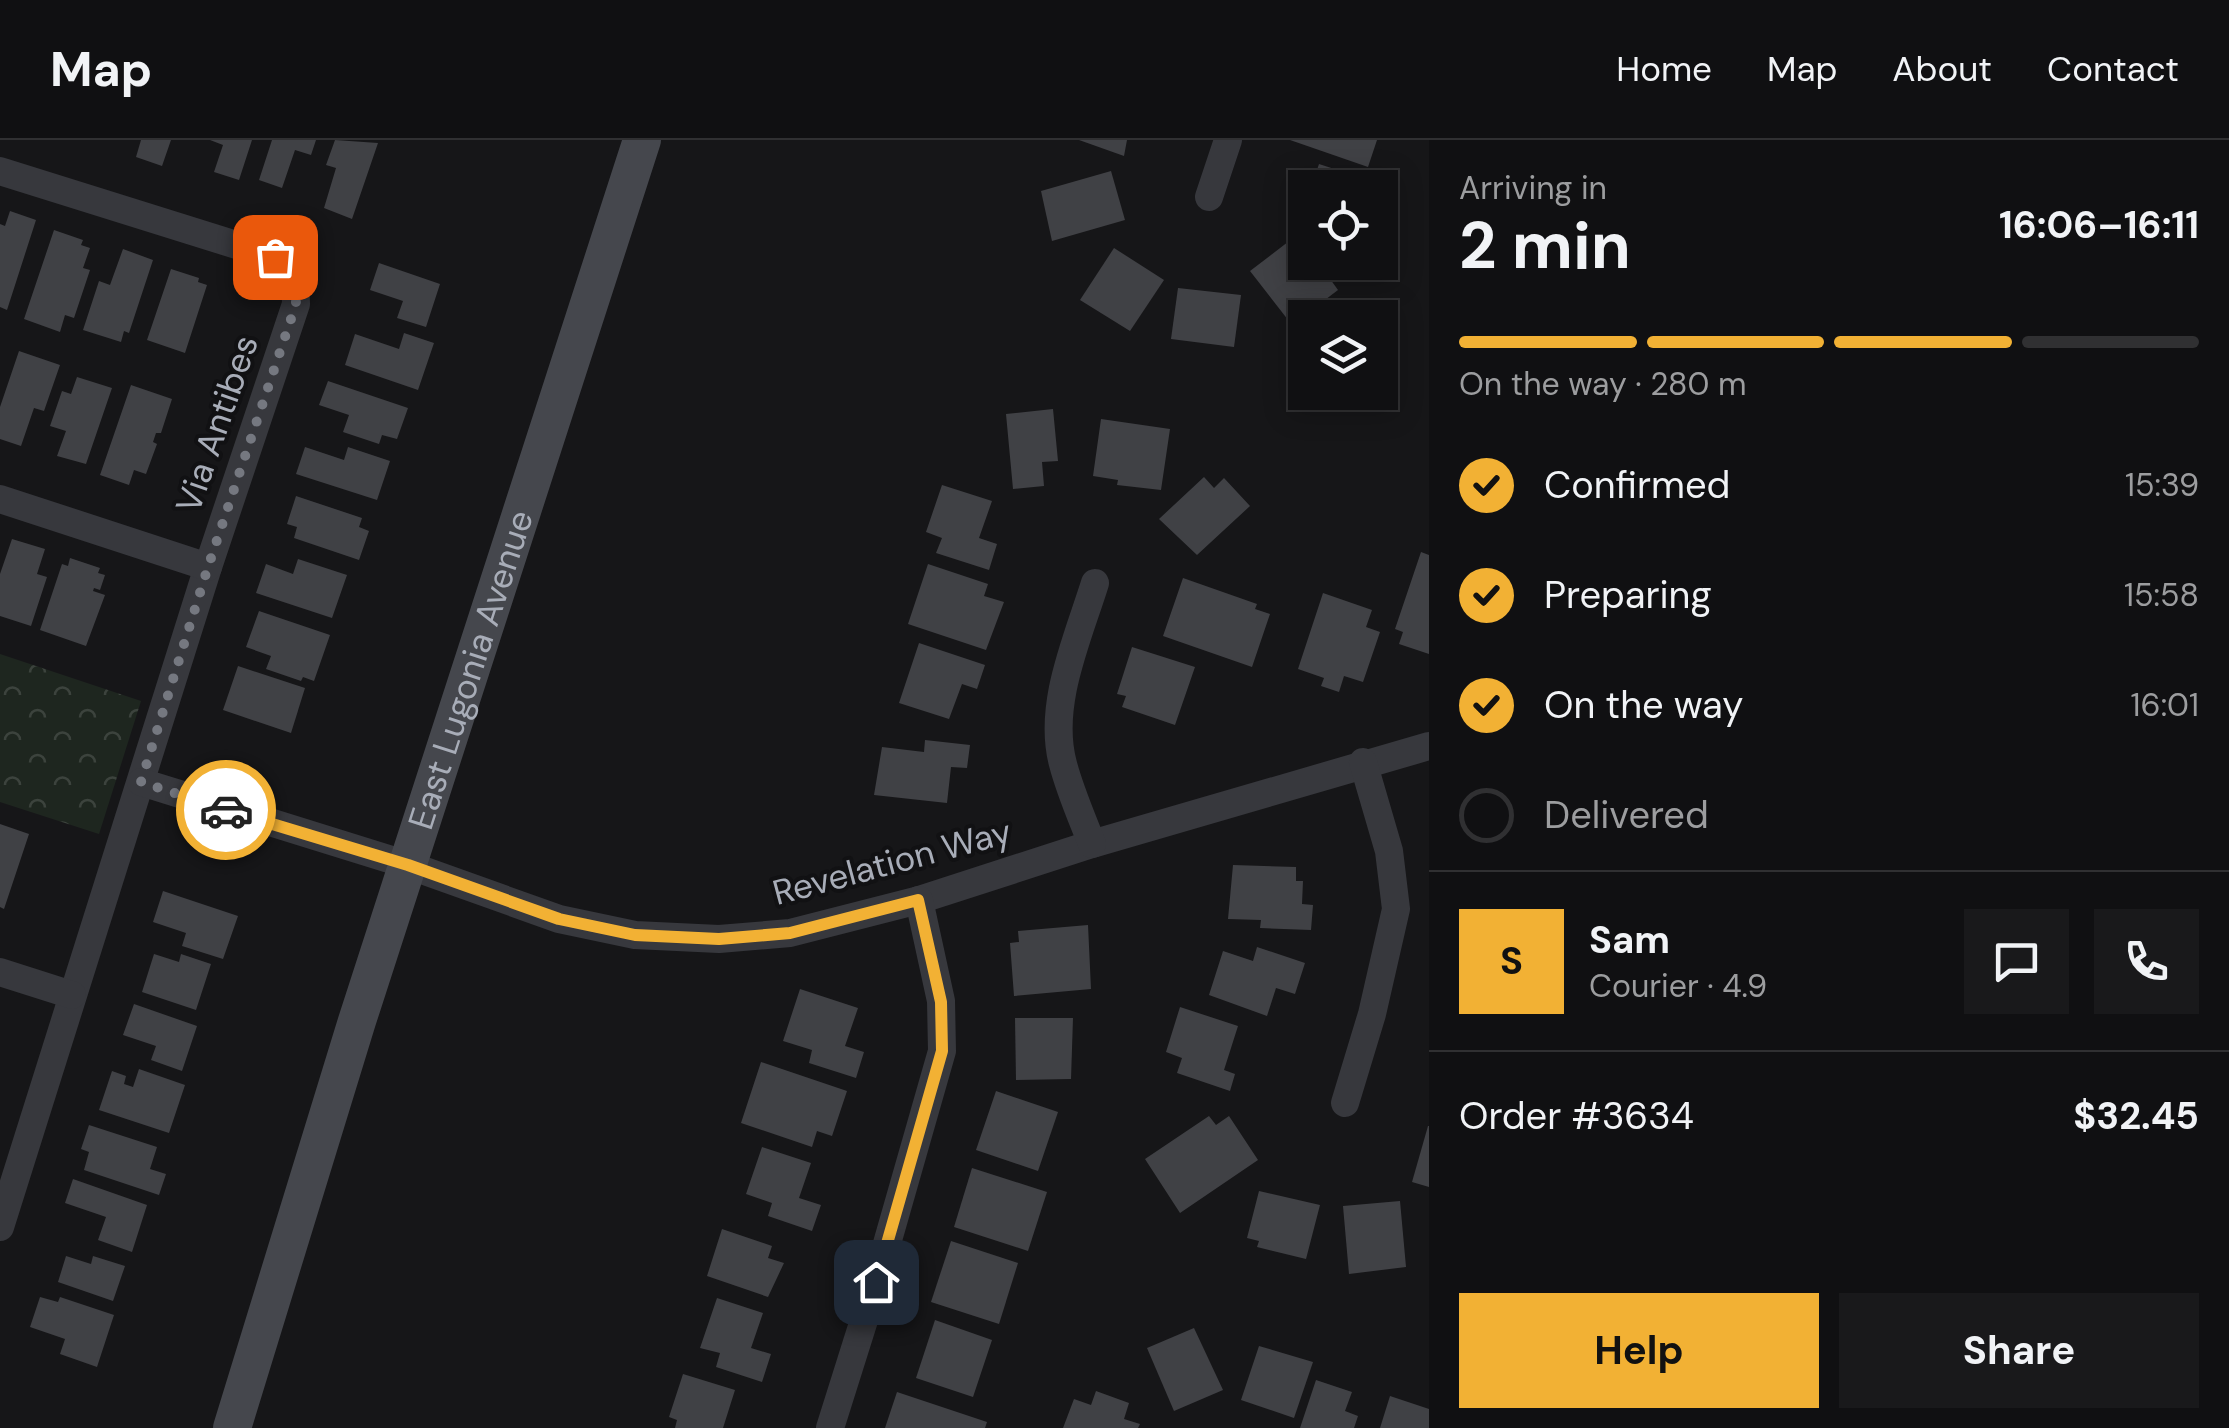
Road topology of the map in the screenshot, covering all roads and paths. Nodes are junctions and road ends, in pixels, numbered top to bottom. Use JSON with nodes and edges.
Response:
{"nodes":[{"id":1,"x":642,"y":140,"type":"edge"},
{"id":2,"x":1228,"y":140,"type":"edge"},
{"id":3,"x":0,"y":170,"type":"edge"},
{"id":4,"x":1210,"y":197,"type":"dead end"},
{"id":5,"x":0,"y":499,"type":"edge"},
{"id":6,"x":208,"y":567,"type":"junction"},
{"id":7,"x":1096,"y":583,"type":"dead end"},
{"id":8,"x":1429,"y":746,"type":"edge"},
{"id":9,"x":1364,"y":762,"type":"junction"},
{"id":10,"x":141,"y":782,"type":"junction"},
{"id":11,"x":1092,"y":844,"type":"junction"},
{"id":12,"x":408,"y":865,"type":"junction"},
{"id":13,"x":918,"y":900,"type":"junction"},
{"id":14,"x":0,"y":972,"type":"edge"},
{"id":15,"x":72,"y":996,"type":"junction"},
{"id":16,"x":1345,"y":1103,"type":"dead end"},
{"id":17,"x":0,"y":1227,"type":"edge"},
{"id":18,"x":232,"y":1428,"type":"edge"},
{"id":19,"x":830,"y":1428,"type":"edge"}],
"edges":[{"from":1,"to":12,"type":"main road","name":"East Lugonia Avenue"},
{"from":2,"to":4,"type":"street"},
{"from":3,"to":6,"type":"street","name":"Via Antibes"},
{"from":5,"to":6,"type":"street"},
{"from":6,"to":10,"type":"street","name":"Via Antibes"},
{"from":7,"to":11,"type":"street"},
{"from":8,"to":9,"type":"street","name":"Revelation Way"},
{"from":9,"to":11,"type":"street","name":"Revelation Way"},
{"from":9,"to":16,"type":"street"},
{"from":10,"to":12,"type":"street","name":"Revelation Way"},
{"from":10,"to":15,"type":"street","name":"Via Antibes"},
{"from":11,"to":13,"type":"street","name":"Revelation Way"},
{"from":12,"to":13,"type":"street","name":"Revelation Way"},
{"from":12,"to":18,"type":"main road","name":"East Lugonia Avenue"},
{"from":13,"to":19,"type":"street"},
{"from":14,"to":15,"type":"street"},
{"from":15,"to":17,"type":"street","name":"Via Antibes"}]}
